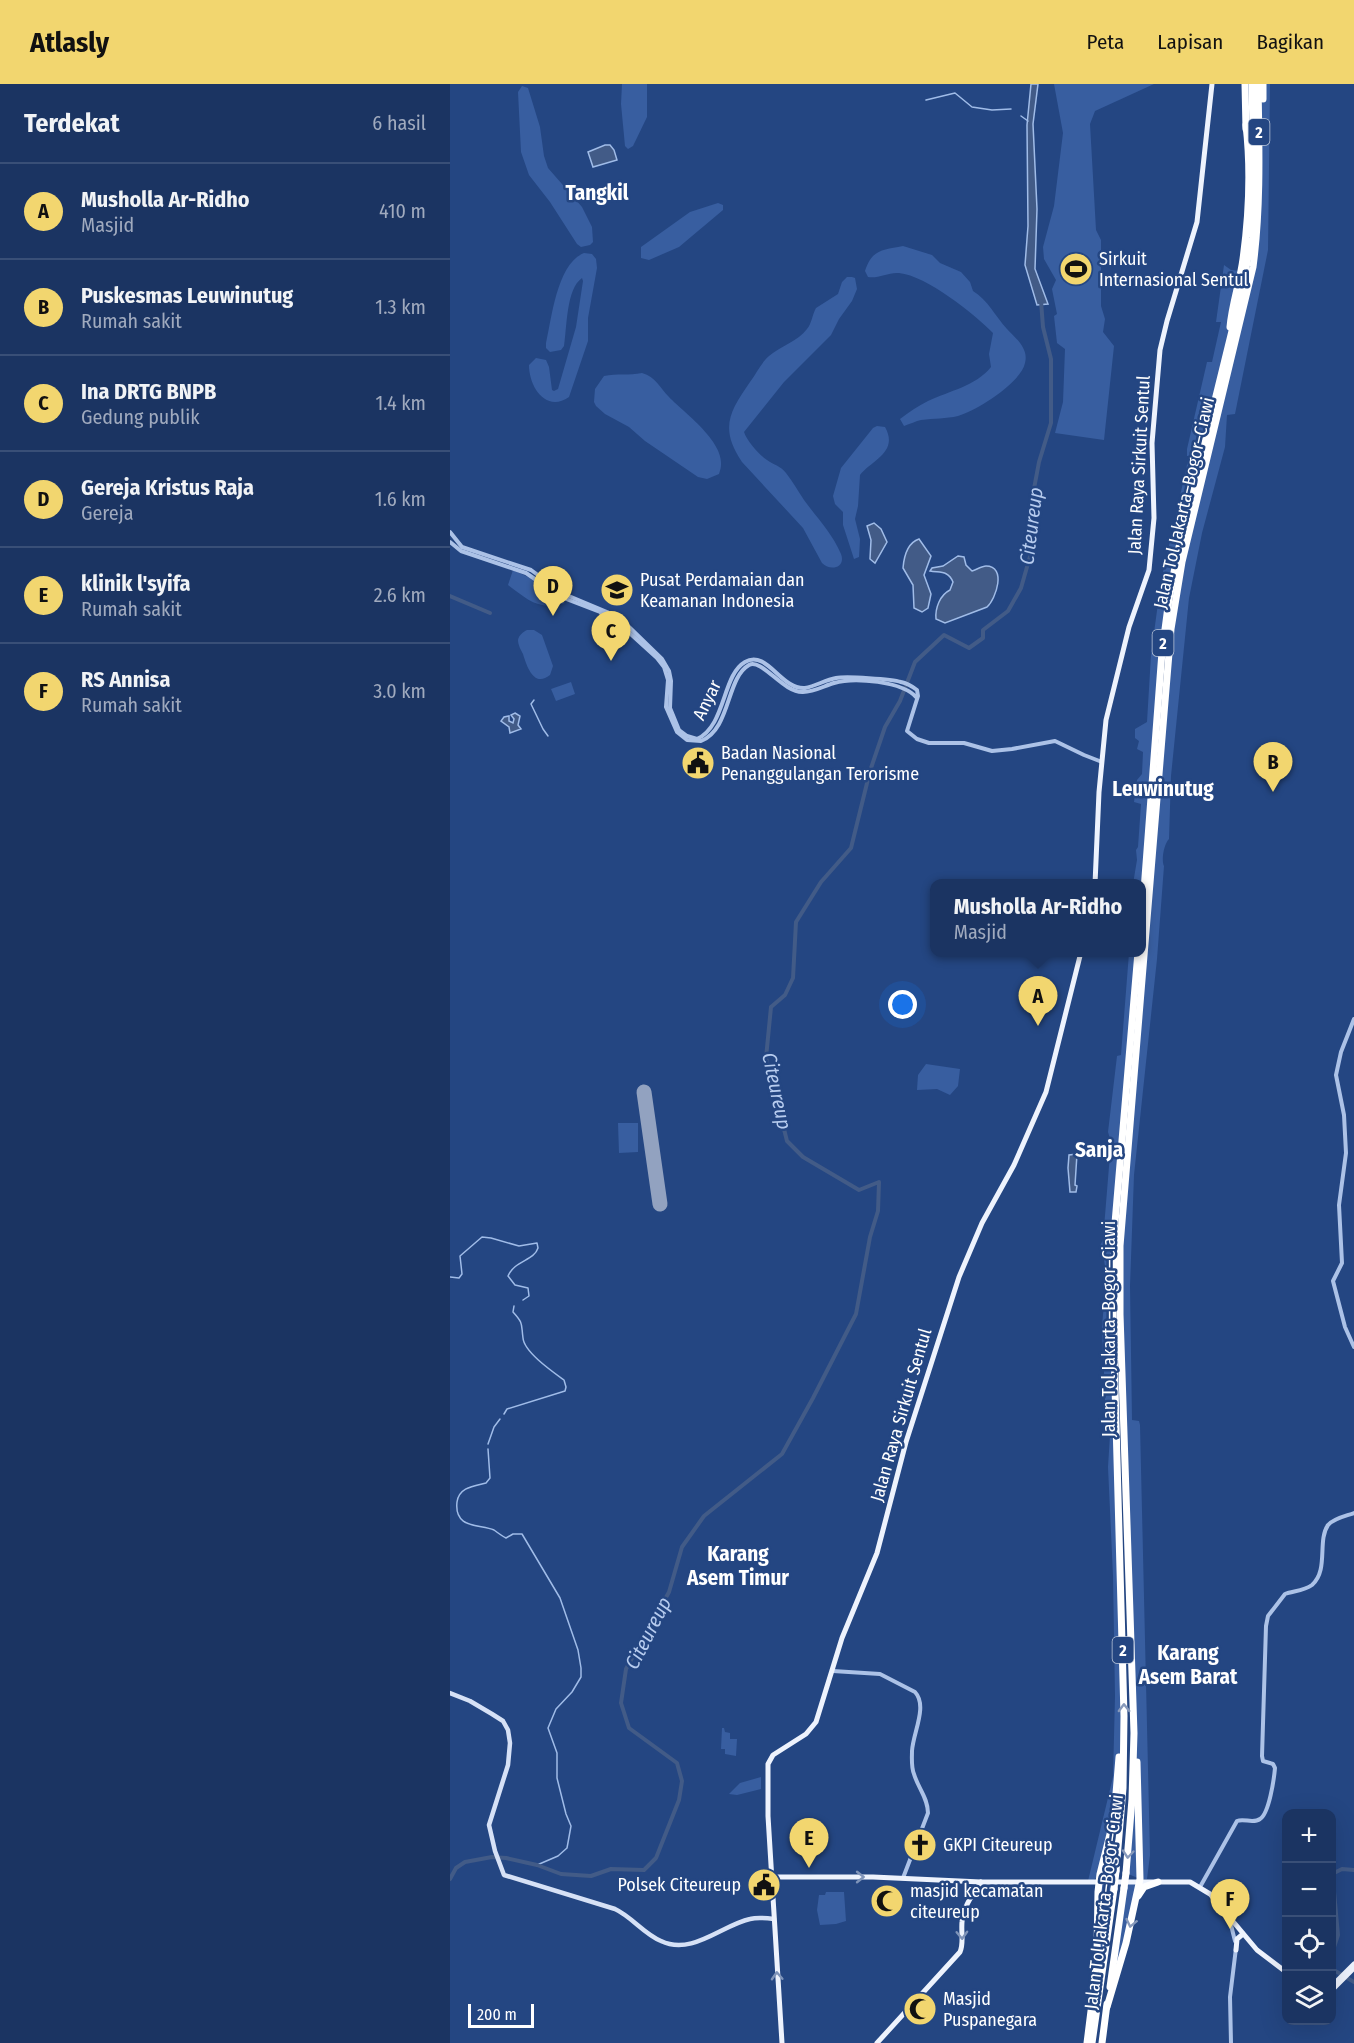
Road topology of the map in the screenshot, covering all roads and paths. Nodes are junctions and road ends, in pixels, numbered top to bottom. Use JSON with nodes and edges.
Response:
{"nodes":[{"id":1,"x":1212,"y":84,"type":"edge"},
{"id":2,"x":1245,"y":84,"type":"edge"},
{"id":3,"x":1252,"y":84,"type":"edge"},
{"id":4,"x":1258,"y":84,"type":"edge"},
{"id":5,"x":1263,"y":84,"type":"edge"},
{"id":6,"x":1259,"y":123,"type":"junction"},
{"id":7,"x":1228,"y":347,"type":"junction"},
{"id":8,"x":450,"y":532,"type":"edge"},
{"id":9,"x":450,"y":542,"type":"edge"},
{"id":10,"x":507,"y":564,"type":"junction"},
{"id":11,"x":899,"y":683,"type":"junction"},
{"id":12,"x":917,"y":699,"type":"junction"},
{"id":13,"x":1102,"y":762,"type":"junction"},
{"id":14,"x":1095,"y":879,"type":"edge"},
{"id":15,"x":1145,"y":879,"type":"edge"},
{"id":16,"x":1146,"y":928,"type":"edge"},
{"id":17,"x":1080,"y":957,"type":"edge"},
{"id":18,"x":1138,"y":957,"type":"edge"},
{"id":19,"x":1144,"y":957,"type":"edge"},
{"id":20,"x":1354,"y":1019,"type":"edge"},
{"id":21,"x":1354,"y":1347,"type":"edge"},
{"id":22,"x":1120,"y":1402,"type":"junction"},
{"id":23,"x":1121,"y":1428,"type":"junction"},
{"id":24,"x":1354,"y":1513,"type":"edge"},
{"id":25,"x":833,"y":1671,"type":"junction"},
{"id":26,"x":450,"y":1693,"type":"edge"},
{"id":27,"x":1124,"y":1733,"type":"junction"},
{"id":28,"x":1134,"y":1733,"type":"junction"},
{"id":29,"x":772,"y":1876,"type":"junction"},
{"id":30,"x":780,"y":1878,"type":"junction"},
{"id":31,"x":903,"y":1878,"type":"junction"},
{"id":32,"x":1097,"y":1879,"type":"junction"},
{"id":33,"x":1140,"y":1880,"type":"junction"},
{"id":34,"x":981,"y":1882,"type":"junction"},
{"id":35,"x":1158,"y":1882,"type":"junction"},
{"id":36,"x":773,"y":1884,"type":"junction"},
{"id":37,"x":1201,"y":1886,"type":"junction"},
{"id":38,"x":1135,"y":1900,"type":"junction"},
{"id":39,"x":1229,"y":1917,"type":"junction"},
{"id":40,"x":774,"y":1918,"type":"junction"},
{"id":41,"x":1243,"y":1934,"type":"junction"},
{"id":42,"x":1236,"y":1950,"type":"junction"},
{"id":43,"x":1354,"y":1964,"type":"edge"},
{"id":44,"x":1282,"y":1966,"type":"edge"},
{"id":45,"x":1282,"y":1967,"type":"edge"},
{"id":46,"x":1354,"y":1968,"type":"edge"},
{"id":47,"x":1343,"y":1977,"type":"junction"},
{"id":48,"x":1336,"y":1984,"type":"edge"},
{"id":49,"x":1107,"y":2007,"type":"junction"},
{"id":50,"x":782,"y":2043,"type":"edge"},
{"id":51,"x":877,"y":2043,"type":"edge"},
{"id":52,"x":1087,"y":2043,"type":"edge"},
{"id":53,"x":1092,"y":2043,"type":"edge"},
{"id":54,"x":1102,"y":2043,"type":"edge"},
{"id":55,"x":1231,"y":2043,"type":"edge"}],
"edges":[{"from":1,"to":13,"type":"main road","name":"Jalan Raya Sirkuit Sentul"},
{"from":2,"to":7,"type":"highway"},
{"from":3,"to":7,"type":"highway","name":"Jalan Tol Jakarta–Bogor–Ciawi","number":"2"},
{"from":4,"to":6,"type":"highway","name":"Jalan Tol Jakarta–Bogor–Ciawi","number":"2"},
{"from":5,"to":6,"type":"highway"},
{"from":6,"to":16,"type":"highway","name":"Jalan Tol Jakarta–Bogor–Ciawi","number":"2"},
{"from":7,"to":15,"type":"highway","name":"Jalan Tol Jakarta–Bogor–Ciawi","number":"2"},
{"from":8,"to":10,"type":"street","name":"Anyar"},
{"from":9,"to":10,"type":"street","name":"Anyar"},
{"from":10,"to":11,"type":"street","name":"Anyar"},
{"from":11,"to":12,"type":"street","name":"Anyar"},
{"from":11,"to":12,"type":"street","name":"Anyar"},
{"from":12,"to":13,"type":"street"},
{"from":13,"to":14,"type":"main road","name":"Jalan Raya Sirkuit Sentul"},
{"from":17,"to":25,"type":"main road","name":"Jalan Raya Sirkuit Sentul"},
{"from":18,"to":22,"type":"highway","name":"Jalan Tol Jakarta–Bogor–Ciawi","number":"2"},
{"from":19,"to":22,"type":"highway","name":"Jalan Tol Jakarta–Bogor–Ciawi","number":"2"},
{"from":20,"to":21,"type":"street"},
{"from":22,"to":23,"type":"highway","name":"Jalan Tol Jakarta–Bogor–Ciawi","number":"2"},
{"from":27,"to":23,"type":"highway","name":"Jalan Tol Jakarta–Bogor–Ciawi","number":"2","one_way":true},
{"from":23,"to":28,"type":"highway","name":"Jalan Tol Jakarta–Bogor–Ciawi","number":"2"},
{"from":24,"to":37,"type":"street"},
{"from":25,"to":29,"type":"main road","name":"Jalan Raya Sirkuit Sentul"},
{"from":25,"to":31,"type":"street"},
{"from":26,"to":40,"type":"main road"},
{"from":27,"to":32,"type":"highway"},
{"from":27,"to":53,"type":"highway","name":"Jalan Tol Jakarta–Bogor–Ciawi","number":"2","bridge":true},
{"from":28,"to":33,"type":"highway"},
{"from":28,"to":49,"type":"highway","name":"Jalan Tol Jakarta–Bogor–Ciawi","number":"2","one_way":true,"bridge":true},
{"from":29,"to":30,"type":"main road"},
{"from":29,"to":36,"type":"main road"},
{"from":30,"to":31,"type":"main road","one_way":true},
{"from":30,"to":36,"type":"main road"},
{"from":31,"to":34,"type":"main road"},
{"from":32,"to":33,"type":"main road"},
{"from":32,"to":34,"type":"main road"},
{"from":32,"to":52,"type":"highway"},
{"from":33,"to":35,"type":"main road"},
{"from":33,"to":37,"type":"main road"},
{"from":33,"to":38,"type":"highway"},
{"from":34,"to":51,"type":"main road","one_way":true},
{"from":35,"to":37,"type":"main road"},
{"from":35,"to":38,"type":"highway"},
{"from":36,"to":40,"type":"main road"},
{"from":37,"to":39,"type":"main road"},
{"from":37,"to":44,"type":"main road"},
{"from":38,"to":49,"type":"highway","one_way":true},
{"from":39,"to":41,"type":"main road"},
{"from":39,"to":42,"type":"street"},
{"from":50,"to":40,"type":"main road","one_way":true},
{"from":41,"to":42,"type":"main road"},
{"from":41,"to":45,"type":"main road"},
{"from":42,"to":55,"type":"street"},
{"from":43,"to":47,"type":"main road"},
{"from":46,"to":47,"type":"main road"},
{"from":47,"to":48,"type":"main road"},
{"from":49,"to":54,"type":"highway","name":"Jalan Tol Jakarta–Bogor–Ciawi","number":"2"}]}
